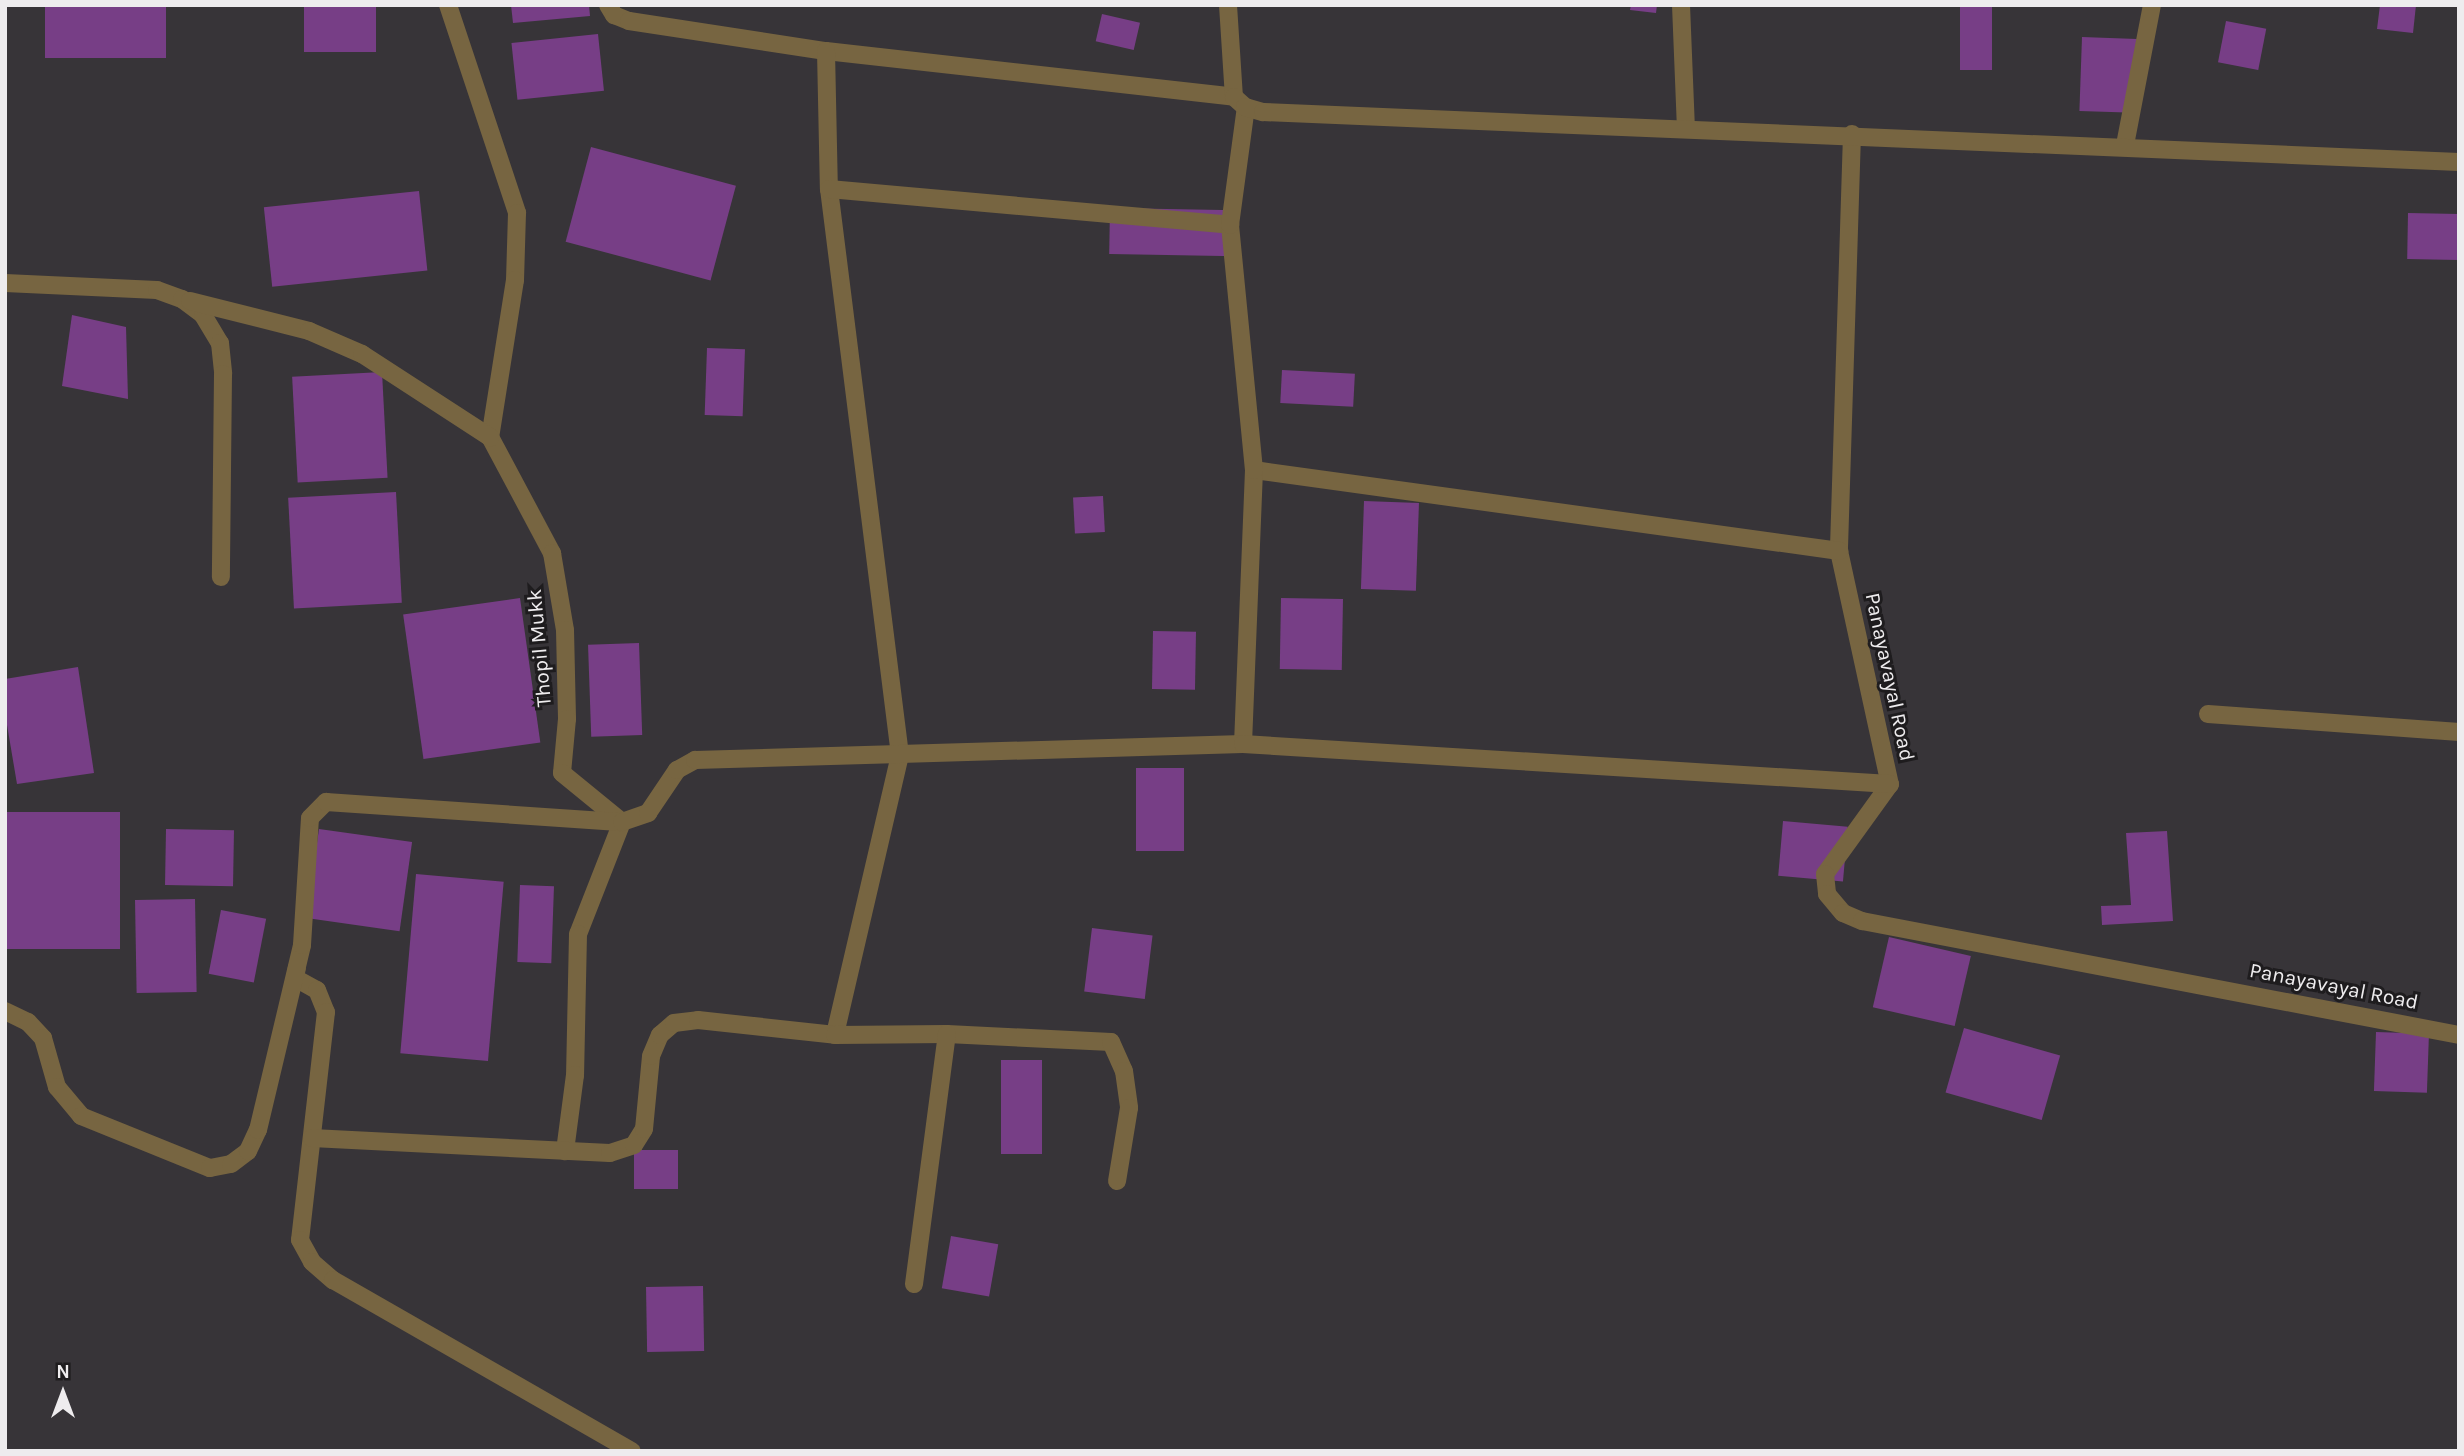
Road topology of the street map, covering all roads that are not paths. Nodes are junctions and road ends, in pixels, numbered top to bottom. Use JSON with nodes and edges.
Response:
{"nodes":[{"id":1,"x":448,"y":5,"type":"edge"},
{"id":2,"x":608,"y":5,"type":"edge"},
{"id":3,"x":1228,"y":5,"type":"edge"},
{"id":4,"x":1681,"y":5,"type":"edge"},
{"id":5,"x":2152,"y":5,"type":"edge"},
{"id":6,"x":826,"y":51,"type":"junction"},
{"id":7,"x":1240,"y":102,"type":"junction"},
{"id":8,"x":1686,"y":127,"type":"junction"},
{"id":9,"x":1852,"y":134,"type":"junction"},
{"id":10,"x":2125,"y":145,"type":"junction"},
{"id":11,"x":2459,"y":162,"type":"edge"},
{"id":12,"x":829,"y":189,"type":"junction"},
{"id":13,"x":1230,"y":225,"type":"junction"},
{"id":14,"x":5,"y":283,"type":"edge"},
{"id":15,"x":183,"y":299,"type":"junction"},
{"id":16,"x":490,"y":437,"type":"junction"},
{"id":17,"x":1254,"y":470,"type":"junction"},
{"id":18,"x":1839,"y":551,"type":"junction"},
{"id":19,"x":221,"y":577,"type":"dead end"},
{"id":20,"x":2208,"y":714,"type":"dead end"},
{"id":21,"x":2459,"y":732,"type":"edge"},
{"id":22,"x":1243,"y":744,"type":"junction"},
{"id":23,"x":900,"y":755,"type":"junction"},
{"id":24,"x":1890,"y":784,"type":"junction"},
{"id":25,"x":622,"y":822,"type":"junction"},
{"id":26,"x":302,"y":945,"type":"junction"},
{"id":27,"x":5,"y":1011,"type":"edge"},
{"id":28,"x":947,"y":1034,"type":"junction"},
{"id":29,"x":835,"y":1035,"type":"junction"},
{"id":30,"x":2459,"y":1035,"type":"edge"},
{"id":31,"x":312,"y":1138,"type":"junction"},
{"id":32,"x":565,"y":1151,"type":"junction"},
{"id":33,"x":1117,"y":1181,"type":"dead end"},
{"id":34,"x":914,"y":1284,"type":"dead end"},
{"id":35,"x":632,"y":1451,"type":"edge"}],
"edges":[{"from":1,"to":16,"type":"street"},
{"from":2,"to":6,"type":"street"},
{"from":3,"to":7,"type":"street"},
{"from":4,"to":8,"type":"street"},
{"from":5,"to":10,"type":"street"},
{"from":6,"to":7,"type":"street"},
{"from":6,"to":12,"type":"street"},
{"from":7,"to":8,"type":"street"},
{"from":7,"to":13,"type":"street"},
{"from":8,"to":9,"type":"street"},
{"from":9,"to":10,"type":"street"},
{"from":9,"to":18,"type":"street","name":"Panayavayal Road"},
{"from":10,"to":11,"type":"street"},
{"from":12,"to":13,"type":"street"},
{"from":12,"to":23,"type":"street"},
{"from":13,"to":17,"type":"street"},
{"from":14,"to":15,"type":"street"},
{"from":15,"to":16,"type":"street"},
{"from":15,"to":19,"type":"street"},
{"from":16,"to":25,"type":"street","name":"Thopil Mukk"},
{"from":17,"to":18,"type":"street"},
{"from":17,"to":22,"type":"street"},
{"from":18,"to":24,"type":"street","name":"Panayavayal Road"},
{"from":20,"to":21,"type":"street"},
{"from":22,"to":23,"type":"street"},
{"from":22,"to":24,"type":"street"},
{"from":23,"to":25,"type":"street"},
{"from":23,"to":29,"type":"street"},
{"from":24,"to":30,"type":"street","name":"Panayavayal Road"},
{"from":25,"to":26,"type":"street"},
{"from":25,"to":32,"type":"street"},
{"from":26,"to":27,"type":"street"},
{"from":26,"to":31,"type":"street"},
{"from":28,"to":29,"type":"street"},
{"from":28,"to":33,"type":"street"},
{"from":28,"to":34,"type":"street"},
{"from":29,"to":32,"type":"street"},
{"from":31,"to":32,"type":"street"},
{"from":31,"to":35,"type":"street"}]}
